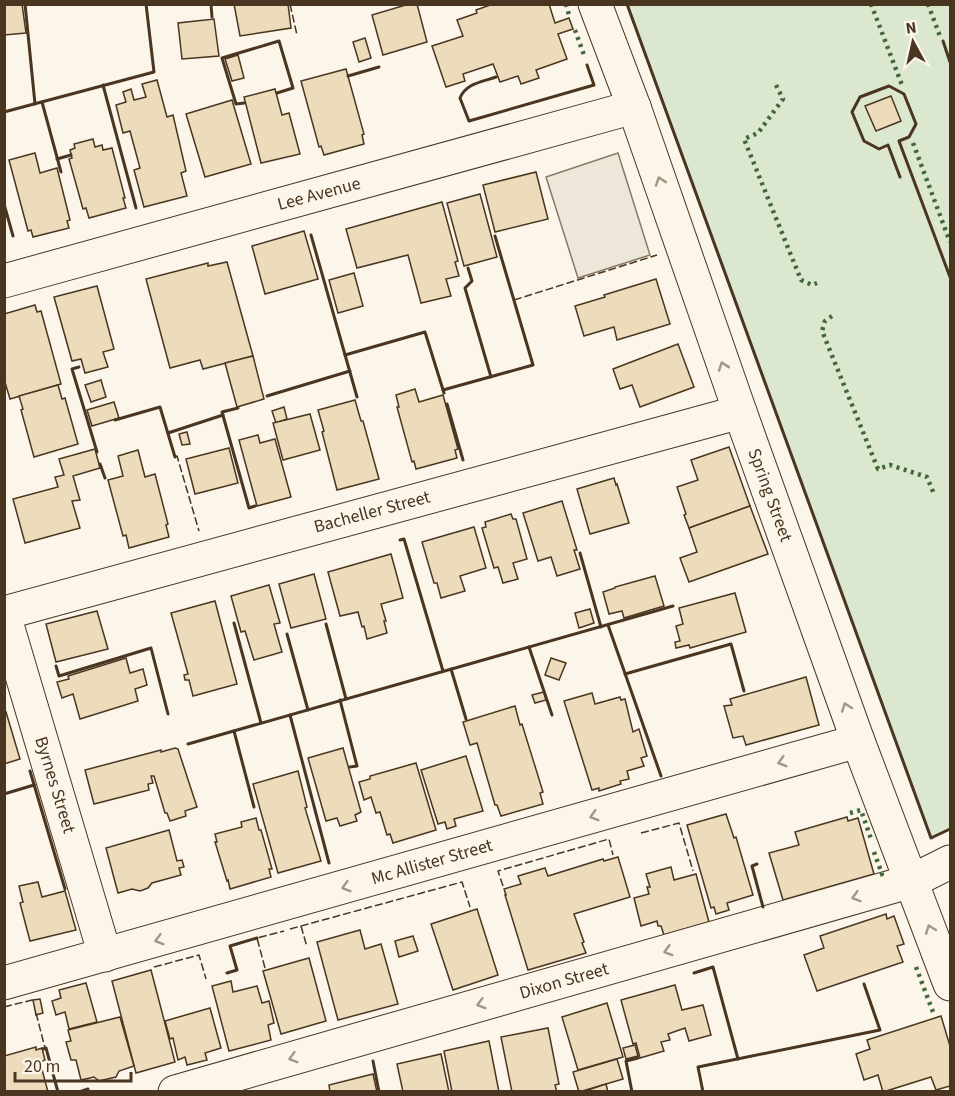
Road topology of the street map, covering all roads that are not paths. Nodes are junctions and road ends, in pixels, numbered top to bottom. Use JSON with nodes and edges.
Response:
{"nodes":[{"id":1,"x":595,"y":4,"type":"edge"},
{"id":2,"x":634,"y":107,"type":"junction"},
{"id":3,"x":4,"y":281,"type":"edge"},
{"id":4,"x":740,"y":412,"type":"junction"},
{"id":5,"x":4,"y":614,"type":"edge"},
{"id":6,"x":858,"y":741,"type":"junction"},
{"id":7,"x":951,"y":862,"type":"edge"},
{"id":8,"x":912,"y":881,"type":"junction"},
{"id":9,"x":105,"y":955,"type":"junction"},
{"id":10,"x":4,"y":983,"type":"edge"},
{"id":11,"x":951,"y":984,"type":"edge"},
{"id":12,"x":175,"y":1092,"type":"edge"}],
"edges":[{"from":1,"to":2,"type":"street","name":"Spring Street"},
{"from":2,"to":3,"type":"street","name":"Lee Avenue"},
{"from":4,"to":2,"type":"street","name":"Spring Street","one_way":true},
{"from":4,"to":5,"type":"street","name":"Bacheller Street"},
{"from":6,"to":4,"type":"street","name":"Spring Street","one_way":true},
{"from":5,"to":9,"type":"street","name":"Byrnes Street"},
{"from":6,"to":8,"type":"street","name":"Spring Street"},
{"from":6,"to":9,"type":"street","name":"Mc Allister Street","one_way":true},
{"from":7,"to":8,"type":"street","name":"Dixon Street"},
{"from":11,"to":8,"type":"street","name":"Spring Street","one_way":true},
{"from":8,"to":12,"type":"street","name":"Dixon Street","one_way":true},
{"from":9,"to":10,"type":"street","name":"Mc Allister Street"}]}
